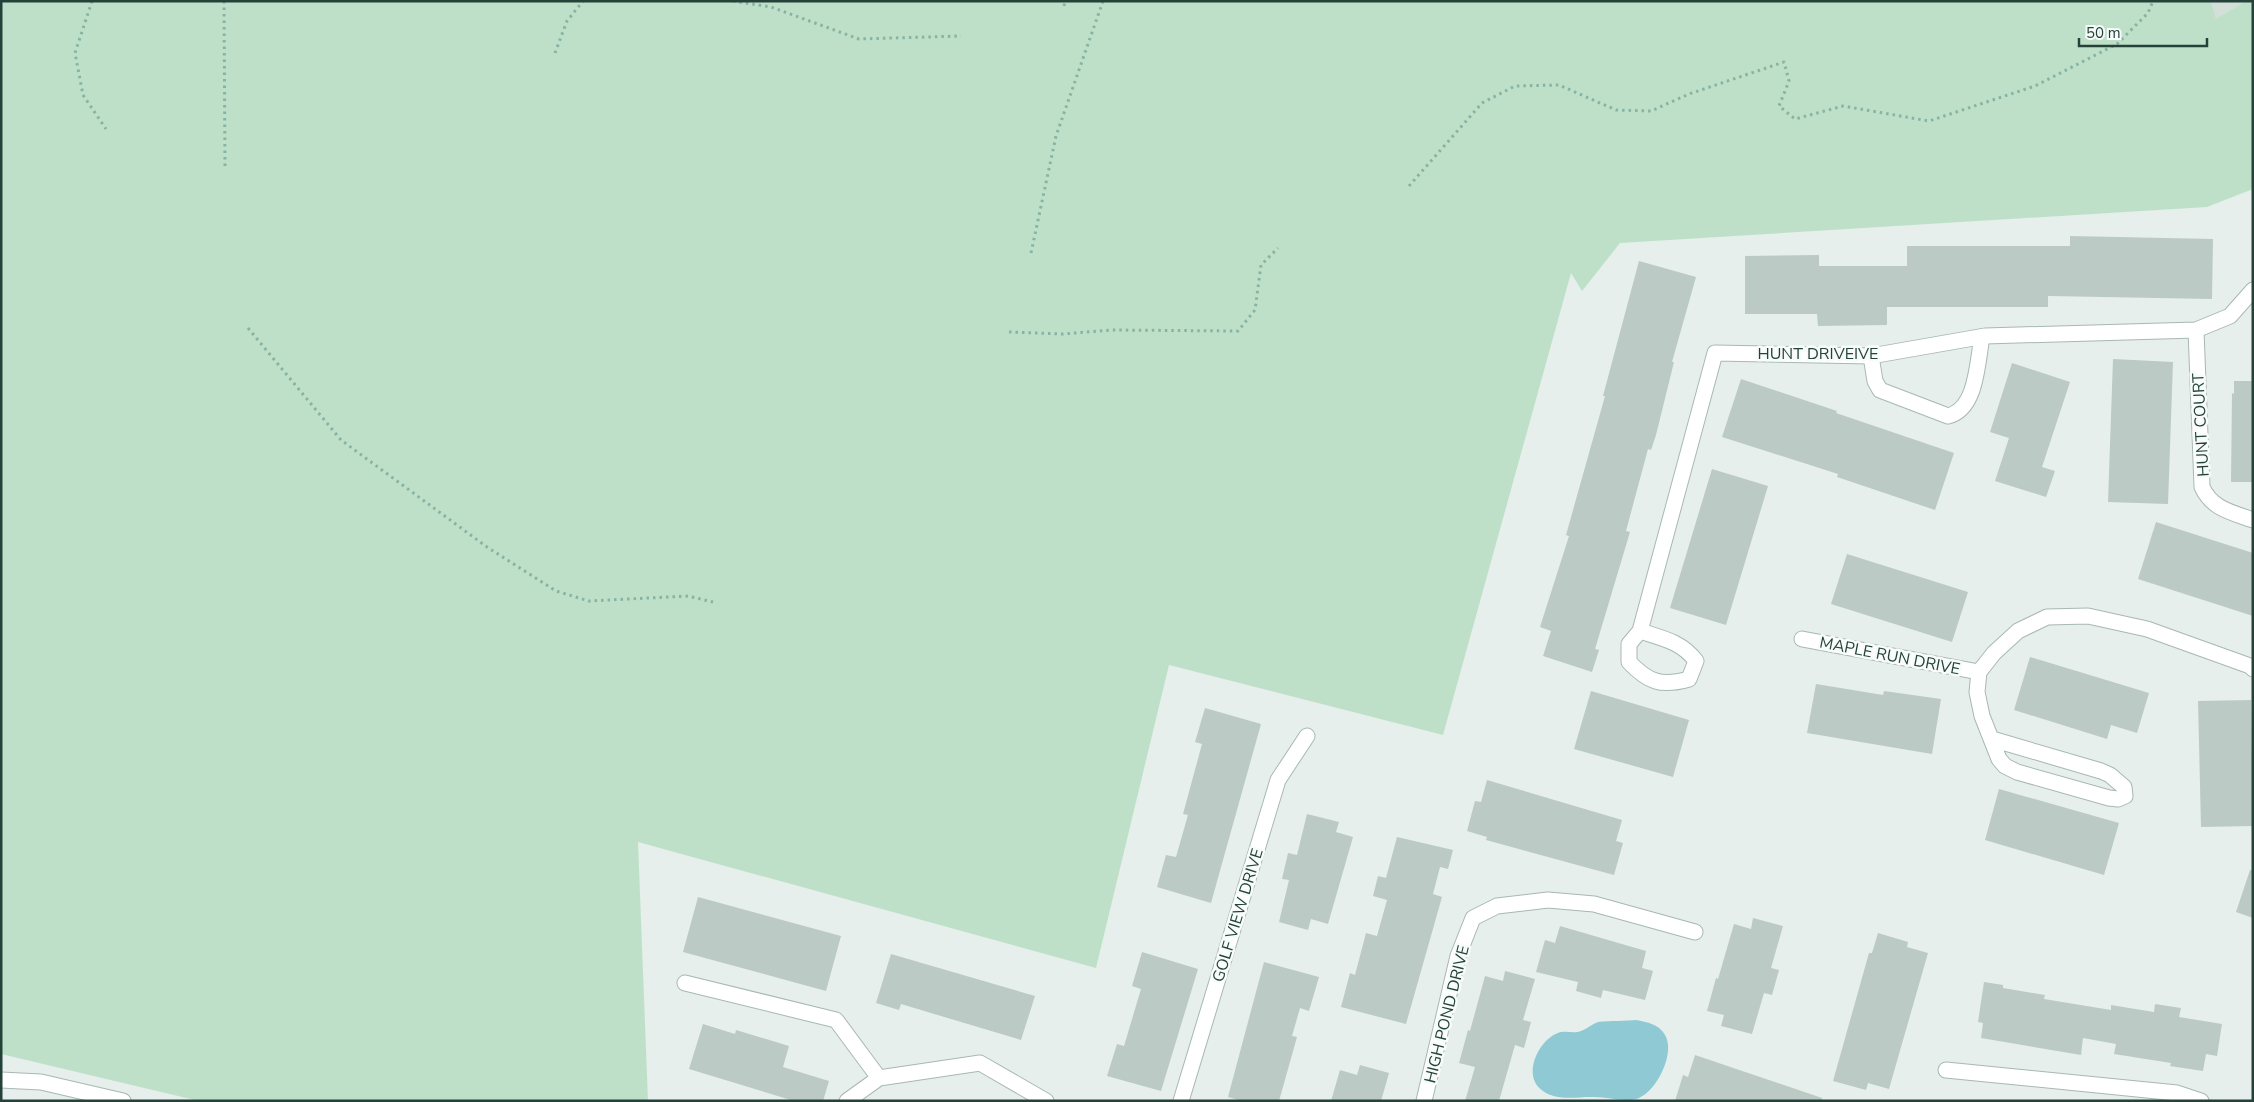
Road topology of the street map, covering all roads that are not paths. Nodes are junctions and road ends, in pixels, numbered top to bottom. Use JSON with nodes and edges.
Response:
{"nodes":[{"id":1,"x":2253,"y":290,"type":"edge"},
{"id":2,"x":2196,"y":330,"type":"junction"},
{"id":3,"x":1982,"y":337,"type":"junction"},
{"id":4,"x":1871,"y":356,"type":"junction"},
{"id":5,"x":2253,"y":520,"type":"edge"},
{"id":6,"x":1640,"y":631,"type":"dead end"},
{"id":7,"x":1802,"y":639,"type":"dead end"},
{"id":8,"x":2253,"y":669,"type":"edge"},
{"id":9,"x":1979,"y":672,"type":"junction"},
{"id":10,"x":1307,"y":736,"type":"dead end"},
{"id":11,"x":1992,"y":739,"type":"junction"},
{"id":12,"x":1695,"y":932,"type":"dead end"},
{"id":13,"x":685,"y":982,"type":"dead end"},
{"id":14,"x":1946,"y":1070,"type":"dead end"},
{"id":15,"x":879,"y":1078,"type":"junction"},
{"id":16,"x":1,"y":1080,"type":"edge"},
{"id":17,"x":123,"y":1101,"type":"edge"},
{"id":18,"x":847,"y":1101,"type":"edge"},
{"id":19,"x":1046,"y":1101,"type":"edge"},
{"id":20,"x":1182,"y":1101,"type":"edge"},
{"id":21,"x":1424,"y":1101,"type":"edge"},
{"id":22,"x":2201,"y":1101,"type":"edge"}],
"edges":[{"from":1,"to":2,"type":"street","name":"HUNT DRIVEIVE"},
{"from":2,"to":3,"type":"street","name":"HUNT DRIVEIVE"},
{"from":2,"to":5,"type":"street","name":"HUNT COURT"},
{"from":3,"to":4,"type":"street","name":"HUNT DRIVEIVE"},
{"from":3,"to":4,"type":"street"},
{"from":4,"to":6,"type":"street","name":"HUNT DRIVEIVE"},
{"from":7,"to":9,"type":"street","name":"MAPLE RUN DRIVE"},
{"from":8,"to":9,"type":"street","name":"MAPLE RUN DRIVE"},
{"from":9,"to":11,"type":"street","name":"MAPLE RUN DRIVE"},
{"from":10,"to":20,"type":"street","name":"GOLF VIEW DRIVE"},
{"from":11,"to":11,"type":"street","name":"MAPLE RUN DRIVE"},
{"from":12,"to":21,"type":"street","name":"HIGH POND DRIVE"},
{"from":13,"to":15,"type":"street"},
{"from":14,"to":22,"type":"street"},
{"from":15,"to":18,"type":"street"},
{"from":15,"to":19,"type":"street"},
{"from":16,"to":17,"type":"street"}]}
